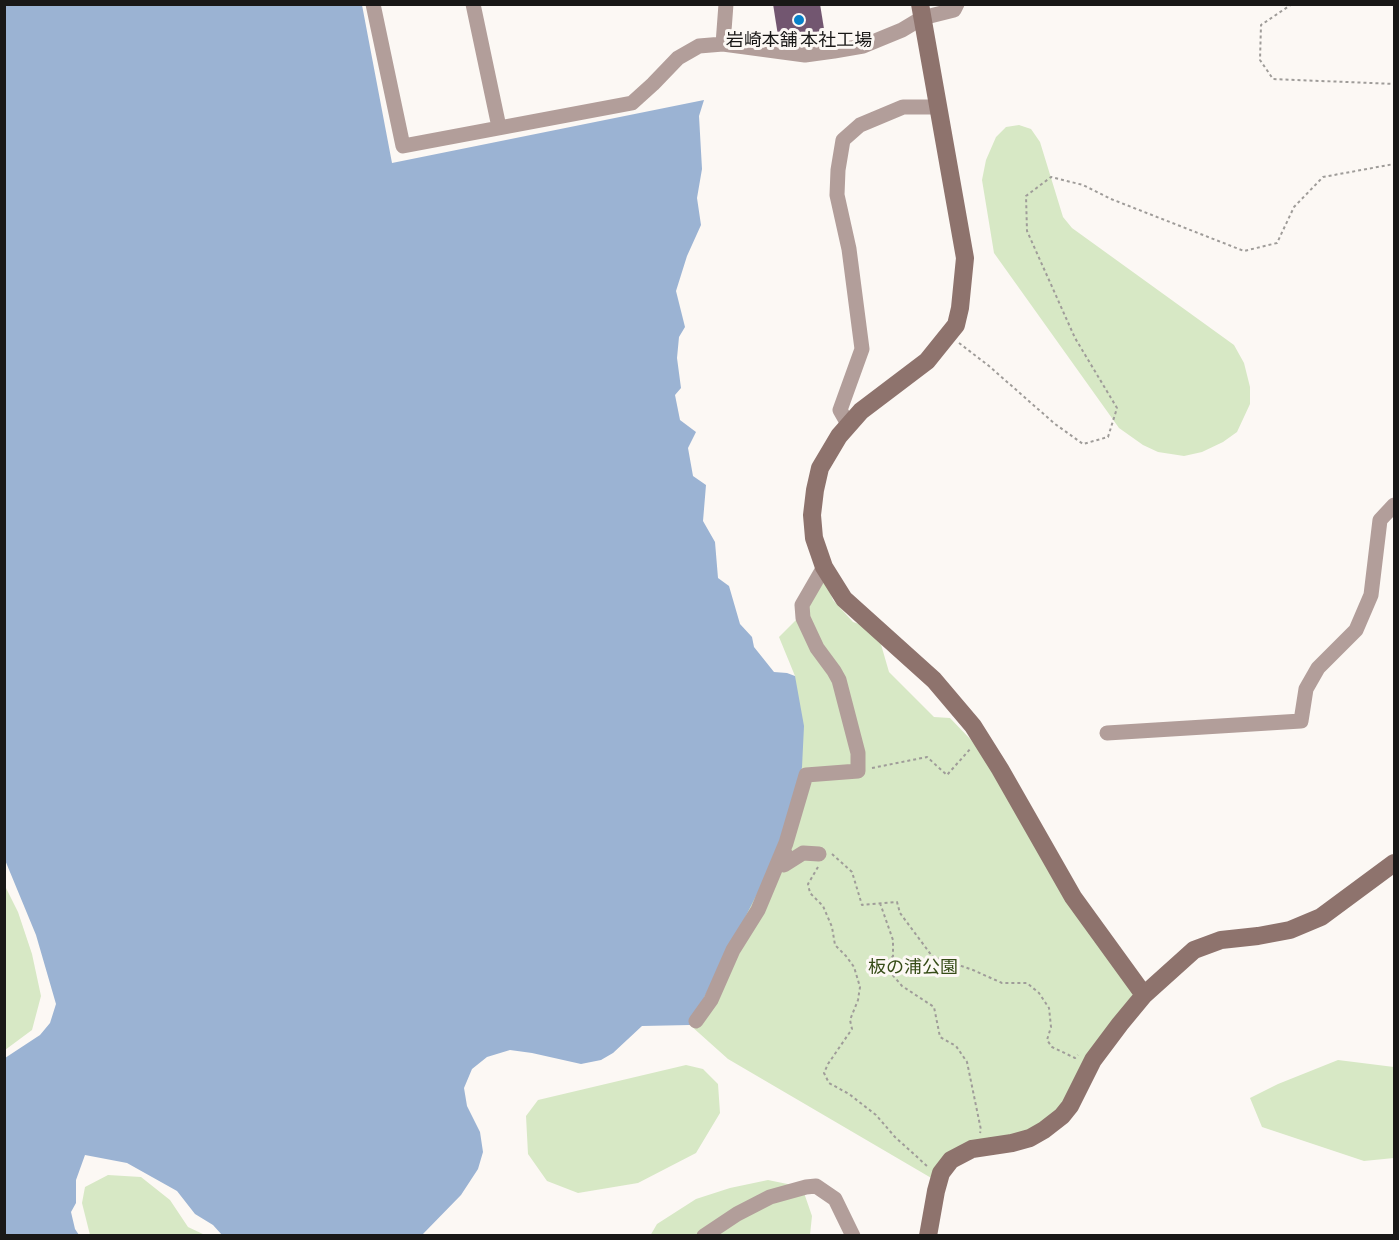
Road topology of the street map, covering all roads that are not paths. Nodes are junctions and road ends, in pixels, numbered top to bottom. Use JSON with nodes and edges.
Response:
{"nodes":[{"id":1,"x":373,"y":4,"type":"edge"},
{"id":2,"x":473,"y":4,"type":"edge"},
{"id":3,"x":726,"y":4,"type":"edge"},
{"id":4,"x":957,"y":4,"type":"edge"},
{"id":5,"x":921,"y":11,"type":"edge"},
{"id":6,"x":723,"y":44,"type":"junction"},
{"id":7,"x":938,"y":107,"type":"junction"},
{"id":8,"x":499,"y":127,"type":"junction"},
{"id":9,"x":849,"y":424,"type":"junction"},
{"id":10,"x":1395,"y":505,"type":"edge"},
{"id":11,"x":824,"y":567,"type":"junction"},
{"id":12,"x":1107,"y":733,"type":"dead end"},
{"id":13,"x":786,"y":843,"type":"junction"},
{"id":14,"x":819,"y":854,"type":"road end"},
{"id":15,"x":1395,"y":863,"type":"edge"},
{"id":16,"x":1144,"y":995,"type":"junction"},
{"id":17,"x":696,"y":1021,"type":"dead end"},
{"id":18,"x":705,"y":1236,"type":"edge"},
{"id":19,"x":853,"y":1236,"type":"edge"},
{"id":20,"x":928,"y":1236,"type":"edge"}],
"edges":[{"from":1,"to":8,"type":"street"},
{"from":2,"to":8,"type":"street"},
{"from":3,"to":6,"type":"street"},
{"from":4,"to":5,"type":"street"},
{"from":5,"to":6,"type":"street"},
{"from":5,"to":7,"type":"street"},
{"from":6,"to":8,"type":"street"},
{"from":7,"to":9,"type":"street"},
{"from":7,"to":9,"type":"street"},
{"from":9,"to":11,"type":"street"},
{"from":10,"to":12,"type":"street"},
{"from":11,"to":13,"type":"street"},
{"from":11,"to":16,"type":"street"},
{"from":13,"to":14,"type":"street"},
{"from":13,"to":17,"type":"street"},
{"from":15,"to":16,"type":"street"},
{"from":16,"to":20,"type":"street"},
{"from":18,"to":19,"type":"street"}]}
